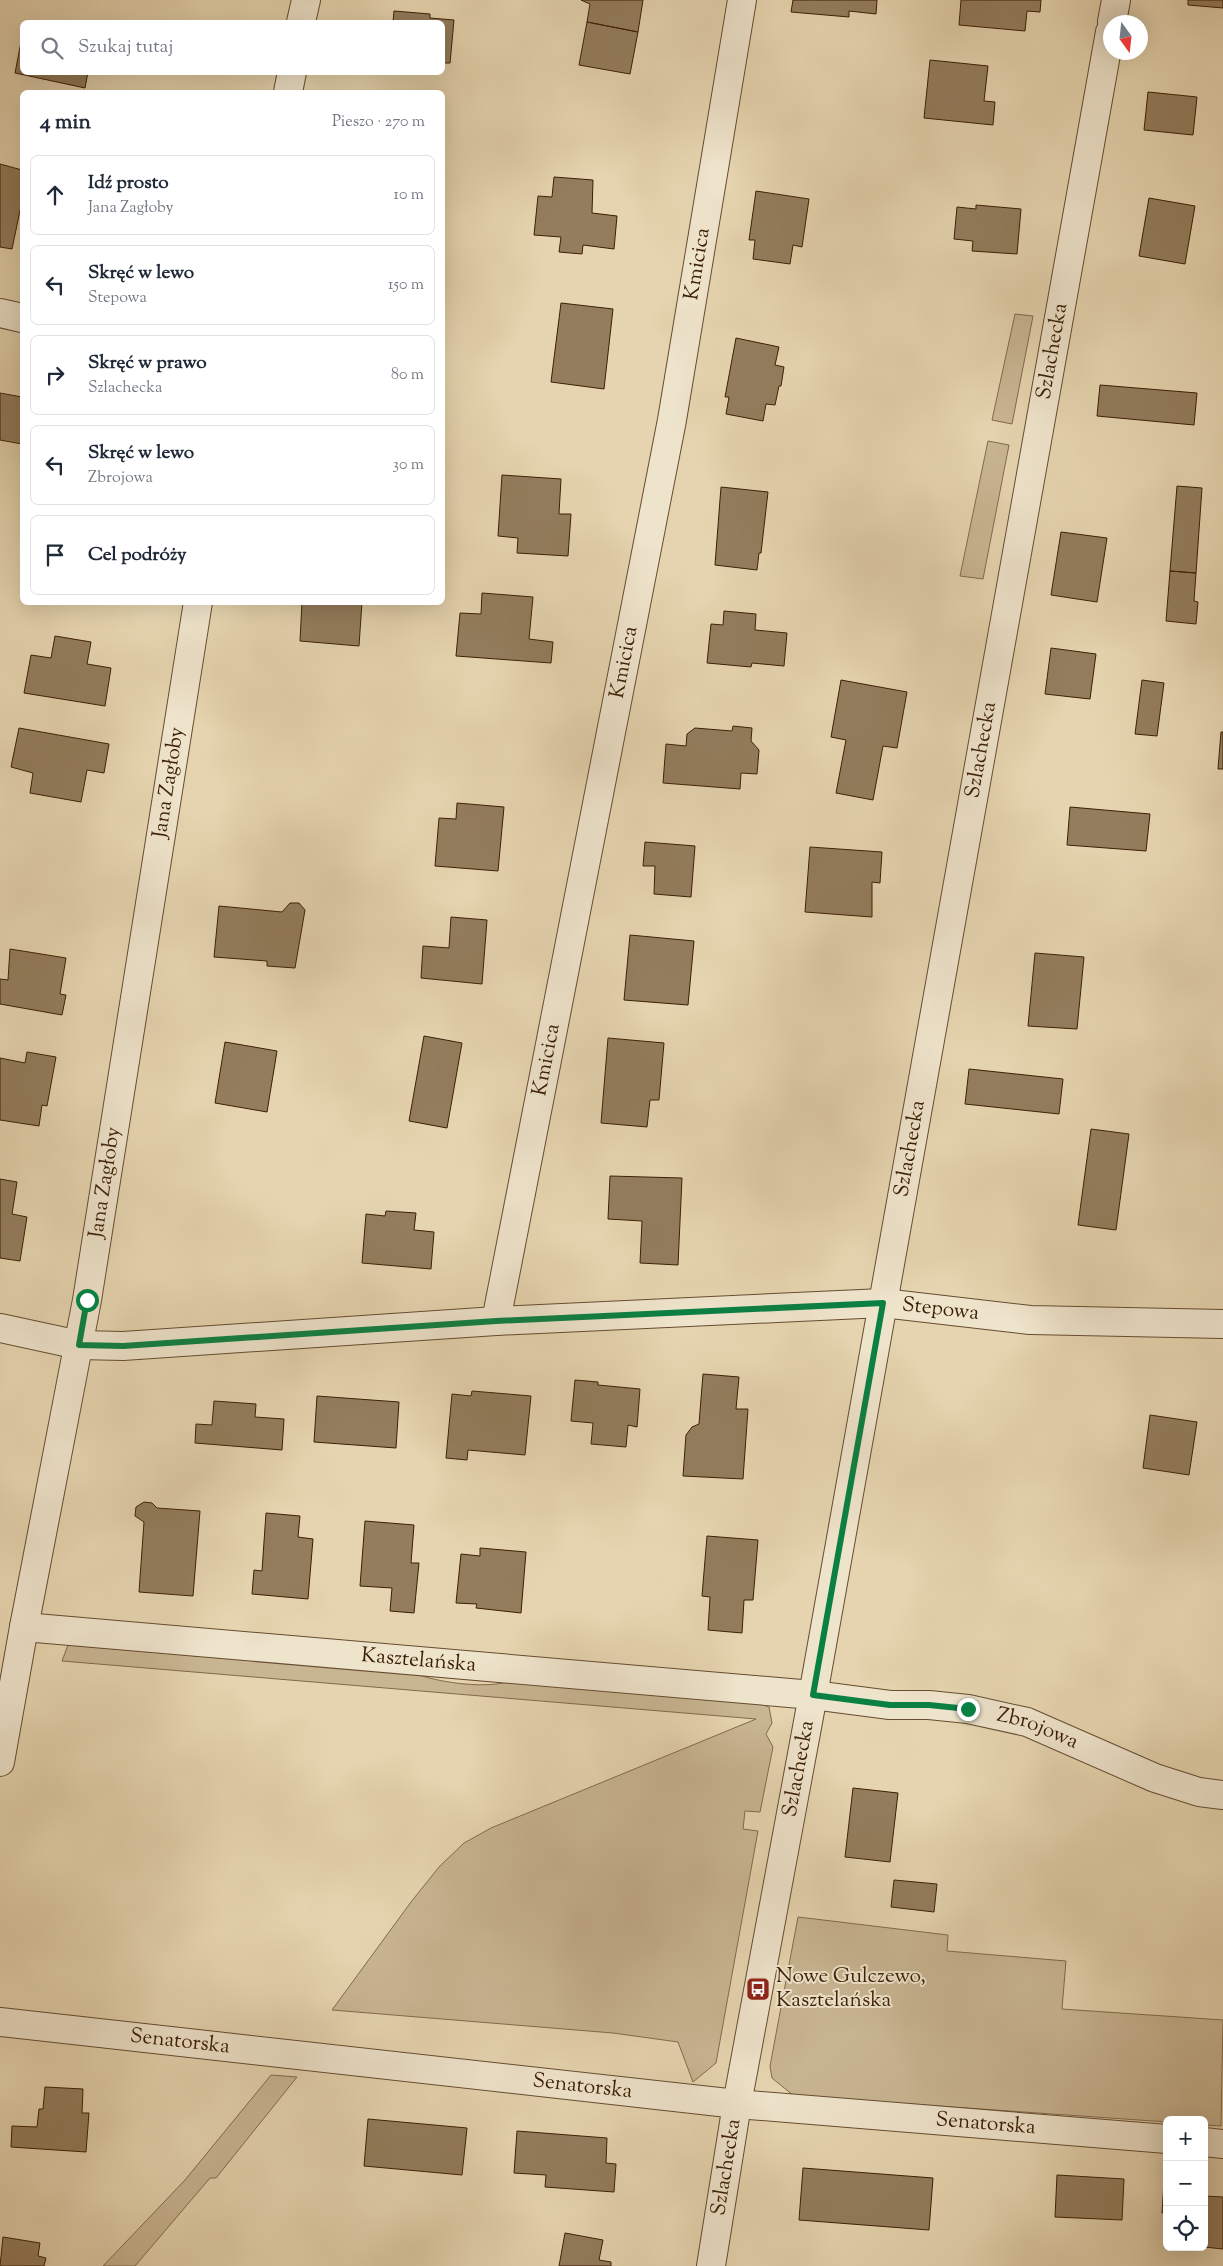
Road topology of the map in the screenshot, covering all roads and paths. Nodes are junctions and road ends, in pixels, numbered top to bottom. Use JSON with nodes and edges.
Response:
{"nodes":[{"id":1,"x":306,"y":0,"type":"edge"},
{"id":2,"x":742,"y":0,"type":"edge"},
{"id":3,"x":1116,"y":0,"type":"edge"},
{"id":4,"x":1113,"y":15,"type":"edge"},
{"id":5,"x":301,"y":20,"type":"edge"},
{"id":6,"x":1105,"y":60,"type":"edge"},
{"id":7,"x":291,"y":75,"type":"edge"},
{"id":8,"x":288,"y":90,"type":"edge"},
{"id":9,"x":0,"y":313,"type":"edge"},
{"id":10,"x":20,"y":318,"type":"edge"},
{"id":11,"x":198,"y":605,"type":"edge"},
{"id":12,"x":883,"y":1303,"type":"junction"},
{"id":13,"x":496,"y":1321,"type":"junction"},
{"id":14,"x":1223,"y":1324,"type":"edge"},
{"id":15,"x":0,"y":1328,"type":"edge"},
{"id":16,"x":79,"y":1345,"type":"junction"},
{"id":17,"x":24,"y":1627,"type":"junction"},
{"id":18,"x":813,"y":1695,"type":"junction"},
{"id":19,"x":0,"y":1762,"type":"edge"},
{"id":20,"x":1223,"y":1795,"type":"edge"},
{"id":21,"x":0,"y":2022,"type":"edge"},
{"id":22,"x":737,"y":2104,"type":"junction"},
{"id":23,"x":1163,"y":2139,"type":"edge"},
{"id":24,"x":1208,"y":2142,"type":"edge"},
{"id":25,"x":1223,"y":2144,"type":"edge"},
{"id":26,"x":711,"y":2266,"type":"edge"}],
"edges":[{"from":1,"to":5,"type":"street"},
{"from":2,"to":13,"type":"street","name":"Kmicica"},
{"from":3,"to":4,"type":"street"},
{"from":6,"to":12,"type":"street","name":"Szlachecka"},
{"from":7,"to":8,"type":"street"},
{"from":9,"to":10,"type":"street"},
{"from":11,"to":16,"type":"street","name":"Jana Zagłoby"},
{"from":12,"to":13,"type":"street","name":"Stepowa"},
{"from":12,"to":14,"type":"street","name":"Stepowa"},
{"from":12,"to":18,"type":"street","name":"Szlachecka"},
{"from":13,"to":16,"type":"street","name":"Stepowa"},
{"from":15,"to":16,"type":"street","name":"Stepowa"},
{"from":16,"to":17,"type":"street","name":"Jana Zagłoby"},
{"from":17,"to":18,"type":"street","name":"Kasztelańska"},
{"from":17,"to":19,"type":"street","name":"Jana Zagłoby"},
{"from":18,"to":20,"type":"street","name":"Zbrojowa"},
{"from":18,"to":22,"type":"street","name":"Szlachecka"},
{"from":21,"to":22,"type":"street","name":"Senatorska"},
{"from":22,"to":23,"type":"street","name":"Senatorska"},
{"from":22,"to":26,"type":"street","name":"Szlachecka"},
{"from":24,"to":25,"type":"street"}]}
